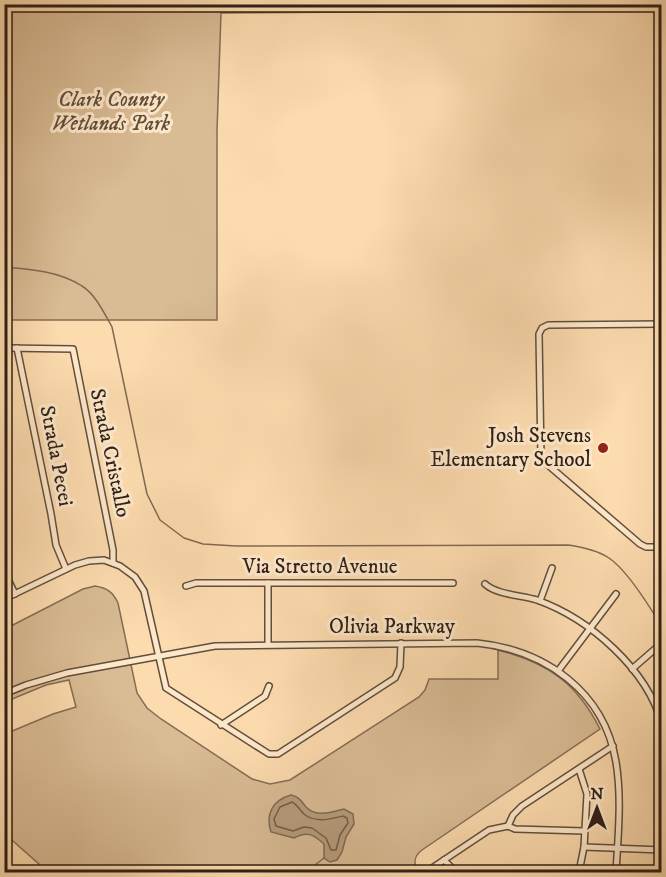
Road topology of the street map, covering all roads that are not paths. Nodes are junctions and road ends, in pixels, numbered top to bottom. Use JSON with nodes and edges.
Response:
{"nodes":[{"id":1,"x":662,"y":324,"type":"edge"},
{"id":2,"x":4,"y":348,"type":"edge"},
{"id":3,"x":17,"y":348,"type":"junction"},
{"id":4,"x":662,"y":547,"type":"edge"},
{"id":5,"x":113,"y":563,"type":"junction"},
{"id":6,"x":552,"y":568,"type":"dead end"},
{"id":7,"x":66,"y":569,"type":"junction"},
{"id":8,"x":4,"y":571,"type":"edge"},
{"id":9,"x":267,"y":583,"type":"junction"},
{"id":10,"x":453,"y":583,"type":"dead end"},
{"id":11,"x":484,"y":584,"type":"dead end"},
{"id":12,"x":186,"y":586,"type":"dead end"},
{"id":13,"x":15,"y":594,"type":"junction"},
{"id":14,"x":616,"y":594,"type":"dead end"},
{"id":15,"x":4,"y":598,"type":"edge"},
{"id":16,"x":540,"y":601,"type":"junction"},
{"id":17,"x":590,"y":628,"type":"junction"},
{"id":18,"x":400,"y":643,"type":"junction"},
{"id":19,"x":267,"y":644,"type":"junction"},
{"id":20,"x":655,"y":649,"type":"dead end"},
{"id":21,"x":157,"y":656,"type":"junction"},
{"id":22,"x":632,"y":669,"type":"junction"},
{"id":23,"x":558,"y":671,"type":"junction"},
{"id":24,"x":269,"y":686,"type":"dead end"},
{"id":25,"x":4,"y":694,"type":"edge"},
{"id":26,"x":662,"y":724,"type":"edge"},
{"id":27,"x":221,"y":725,"type":"junction"},
{"id":28,"x":613,"y":746,"type":"junction"},
{"id":29,"x":579,"y":769,"type":"junction"},
{"id":30,"x":508,"y":826,"type":"junction"},
{"id":31,"x":584,"y":831,"type":"junction"},
{"id":32,"x":584,"y":847,"type":"junction"},
{"id":33,"x":617,"y":848,"type":"junction"},
{"id":34,"x":662,"y":850,"type":"edge"},
{"id":35,"x":444,"y":860,"type":"junction"},
{"id":36,"x":579,"y":872,"type":"edge"},
{"id":37,"x":426,"y":873,"type":"edge"},
{"id":38,"x":456,"y":873,"type":"edge"},
{"id":39,"x":505,"y":873,"type":"edge"},
{"id":40,"x":616,"y":873,"type":"edge"}],
"edges":[{"from":1,"to":4,"type":"street"},
{"from":2,"to":3,"type":"street"},
{"from":3,"to":5,"type":"street","name":"Strada Cristallo"},
{"from":3,"to":7,"type":"street","name":"Strada Pecei"},
{"from":5,"to":7,"type":"street"},
{"from":5,"to":21,"type":"street"},
{"from":6,"to":16,"type":"street"},
{"from":7,"to":13,"type":"street"},
{"from":8,"to":13,"type":"street"},
{"from":9,"to":10,"type":"street","name":"Via Stretto Avenue"},
{"from":9,"to":12,"type":"street","name":"Via Stretto Avenue"},
{"from":9,"to":19,"type":"street"},
{"from":11,"to":16,"type":"street"},
{"from":13,"to":15,"type":"street"},
{"from":14,"to":17,"type":"street"},
{"from":16,"to":17,"type":"street"},
{"from":17,"to":22,"type":"street"},
{"from":17,"to":23,"type":"street"},
{"from":18,"to":19,"type":"street","name":"Olivia Parkway"},
{"from":18,"to":23,"type":"street","name":"Olivia Parkway"},
{"from":18,"to":27,"type":"street"},
{"from":19,"to":21,"type":"street","name":"Olivia Parkway"},
{"from":20,"to":22,"type":"street"},
{"from":21,"to":25,"type":"street","name":"Olivia Parkway"},
{"from":21,"to":27,"type":"street"},
{"from":22,"to":26,"type":"street"},
{"from":23,"to":28,"type":"street","name":"Olivia Parkway"},
{"from":24,"to":27,"type":"street"},
{"from":28,"to":29,"type":"street"},
{"from":28,"to":33,"type":"street","name":"Olivia Parkway"},
{"from":29,"to":30,"type":"street"},
{"from":29,"to":31,"type":"street"},
{"from":30,"to":31,"type":"street"},
{"from":30,"to":35,"type":"street"},
{"from":31,"to":32,"type":"street"},
{"from":32,"to":33,"type":"street"},
{"from":32,"to":36,"type":"street"},
{"from":33,"to":34,"type":"street"},
{"from":33,"to":40,"type":"street","name":"Olivia Parkway"},
{"from":35,"to":37,"type":"street"},
{"from":35,"to":38,"type":"street"},
{"from":36,"to":39,"type":"street"}]}
